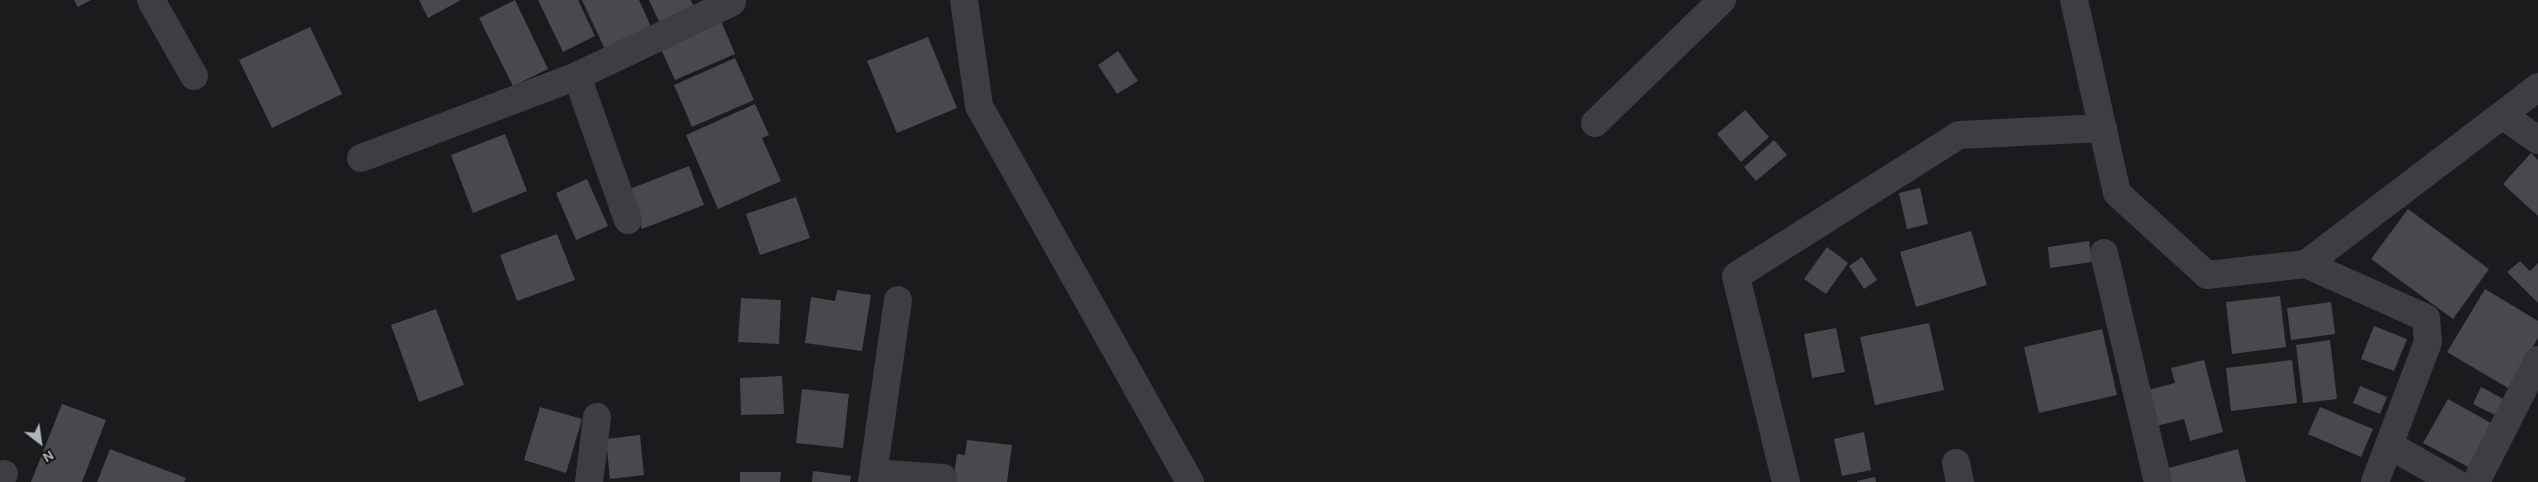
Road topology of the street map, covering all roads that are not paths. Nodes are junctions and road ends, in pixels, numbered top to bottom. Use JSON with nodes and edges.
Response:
{"nodes":[{"id":1,"x":151,"y":0,"type":"edge"},
{"id":2,"x":732,"y":0,"type":"edge"},
{"id":3,"x":964,"y":0,"type":"edge"},
{"id":4,"x":1722,"y":0,"type":"edge"},
{"id":5,"x":2074,"y":0,"type":"edge"},
{"id":6,"x":194,"y":76,"type":"dead end"},
{"id":7,"x":577,"y":76,"type":"junction"},
{"id":8,"x":2538,"y":87,"type":"edge"},
{"id":9,"x":2502,"y":115,"type":"junction"},
{"id":10,"x":1595,"y":123,"type":"dead end"},
{"id":11,"x":2103,"y":128,"type":"junction"},
{"id":12,"x":2538,"y":140,"type":"edge"},
{"id":13,"x":361,"y":158,"type":"dead end"},
{"id":14,"x":628,"y":220,"type":"dead end"},
{"id":15,"x":2104,"y":253,"type":"dead end"},
{"id":16,"x":2306,"y":264,"type":"junction"},
{"id":17,"x":898,"y":300,"type":"dead end"},
{"id":18,"x":2538,"y":360,"type":"edge"},
{"id":19,"x":598,"y":417,"type":"dead end"},
{"id":20,"x":2389,"y":446,"type":"junction"},
{"id":21,"x":589,"y":469,"type":"edge"},
{"id":22,"x":873,"y":478,"type":"edge"},
{"id":23,"x":943,"y":478,"type":"dead end"},
{"id":24,"x":1190,"y":482,"type":"edge"},
{"id":25,"x":1786,"y":482,"type":"edge"},
{"id":26,"x":2158,"y":482,"type":"edge"},
{"id":27,"x":2376,"y":482,"type":"edge"},
{"id":28,"x":2454,"y":482,"type":"edge"},
{"id":29,"x":2476,"y":482,"type":"edge"}],
"edges":[{"from":1,"to":6,"type":"street"},
{"from":2,"to":7,"type":"street"},
{"from":3,"to":24,"type":"street"},
{"from":4,"to":10,"type":"street"},
{"from":5,"to":11,"type":"street"},
{"from":7,"to":13,"type":"street"},
{"from":7,"to":14,"type":"street"},
{"from":8,"to":9,"type":"street"},
{"from":9,"to":12,"type":"street"},
{"from":9,"to":16,"type":"street"},
{"from":11,"to":16,"type":"street"},
{"from":11,"to":25,"type":"street"},
{"from":15,"to":26,"type":"street"},
{"from":16,"to":20,"type":"street"},
{"from":17,"to":22,"type":"street"},
{"from":18,"to":29,"type":"street"},
{"from":19,"to":21,"type":"street"},
{"from":20,"to":27,"type":"street"},
{"from":20,"to":28,"type":"street"},
{"from":22,"to":23,"type":"street"}]}
